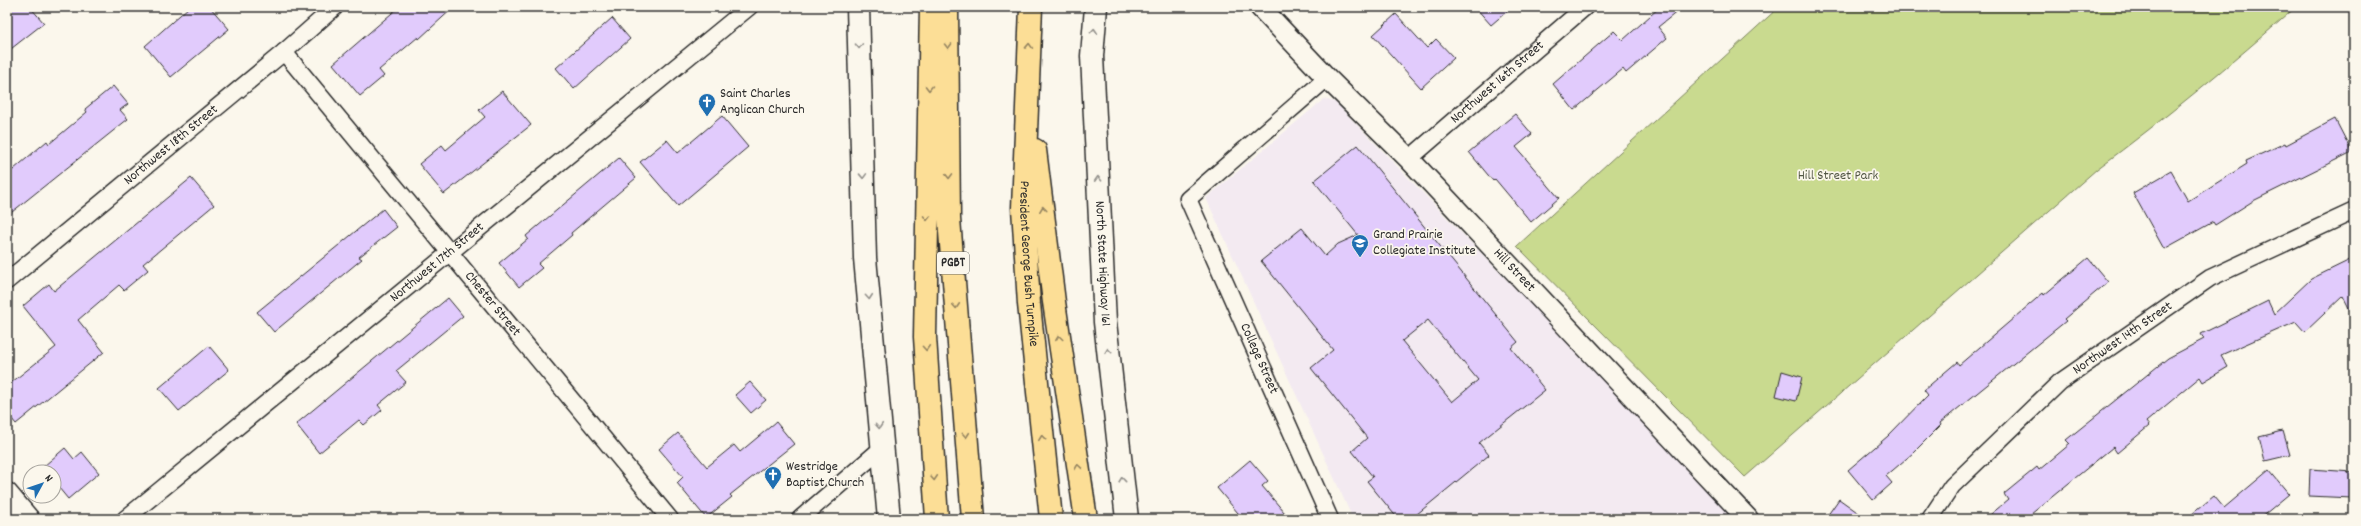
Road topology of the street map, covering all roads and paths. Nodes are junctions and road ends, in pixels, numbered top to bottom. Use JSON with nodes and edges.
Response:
{"nodes":[{"id":1,"x":334,"y":7,"type":"edge"},
{"id":2,"x":749,"y":7,"type":"edge"},
{"id":3,"x":858,"y":7,"type":"edge"},
{"id":4,"x":930,"y":7,"type":"edge"},
{"id":5,"x":947,"y":7,"type":"edge"},
{"id":6,"x":1031,"y":7,"type":"edge"},
{"id":7,"x":1096,"y":7,"type":"edge"},
{"id":8,"x":1260,"y":7,"type":"edge"},
{"id":9,"x":1585,"y":7,"type":"edge"},
{"id":10,"x":284,"y":52,"type":"junction"},
{"id":11,"x":1327,"y":78,"type":"junction"},
{"id":12,"x":1027,"y":85,"type":"junction"},
{"id":13,"x":1409,"y":159,"type":"junction"},
{"id":14,"x":2354,"y":210,"type":"edge"},
{"id":15,"x":450,"y":252,"type":"junction"},
{"id":16,"x":7,"y":281,"type":"edge"},
{"id":17,"x":881,"y":449,"type":"junction"},
{"id":18,"x":7,"y":493,"type":"edge"},
{"id":19,"x":29,"y":519,"type":"edge"},
{"id":20,"x":125,"y":519,"type":"edge"},
{"id":21,"x":670,"y":519,"type":"edge"},
{"id":22,"x":800,"y":519,"type":"edge"},
{"id":23,"x":889,"y":519,"type":"edge"},
{"id":24,"x":937,"y":519,"type":"edge"},
{"id":25,"x":973,"y":519,"type":"edge"},
{"id":26,"x":1051,"y":519,"type":"edge"},
{"id":27,"x":1086,"y":519,"type":"edge"},
{"id":28,"x":1127,"y":519,"type":"edge"},
{"id":29,"x":1330,"y":519,"type":"edge"},
{"id":30,"x":1748,"y":519,"type":"edge"},
{"id":31,"x":1930,"y":519,"type":"edge"}],
"edges":[{"from":1,"to":10,"type":"street","name":"Northwest 18th Street"},
{"from":2,"to":15,"type":"street","name":"Northwest 17th Street"},
{"from":3,"to":17,"type":"main road","one_way":true},
{"from":4,"to":24,"type":"highway","one_way":true},
{"from":5,"to":25,"type":"highway","number":"PGBT","one_way":true},
{"from":12,"to":6,"type":"highway","name":"President George Bush Turnpike","one_way":true},
{"from":28,"to":7,"type":"main road","name":"North State Highway 161","one_way":true},
{"from":8,"to":11,"type":"street","name":"Hill Street"},
{"from":9,"to":13,"type":"street","name":"Northwest 16th Street"},
{"from":10,"to":15,"type":"street","name":"Chester Street"},
{"from":10,"to":16,"type":"street","name":"Northwest 18th Street"},
{"from":11,"to":13,"type":"street","name":"Hill Street"},
{"from":11,"to":29,"type":"street","name":"College Street"},
{"from":26,"to":12,"type":"highway","name":"President George Bush Turnpike","one_way":true},
{"from":27,"to":12,"type":"highway","one_way":true},
{"from":13,"to":30,"type":"street","name":"Hill Street"},
{"from":14,"to":31,"type":"street","name":"Northwest 14th Street"},
{"from":15,"to":20,"type":"street","name":"Northwest 17th Street"},
{"from":15,"to":21,"type":"street","name":"Chester Street"},
{"from":17,"to":22,"type":"street"},
{"from":17,"to":23,"type":"main road"},
{"from":18,"to":19,"type":"street"}]}
